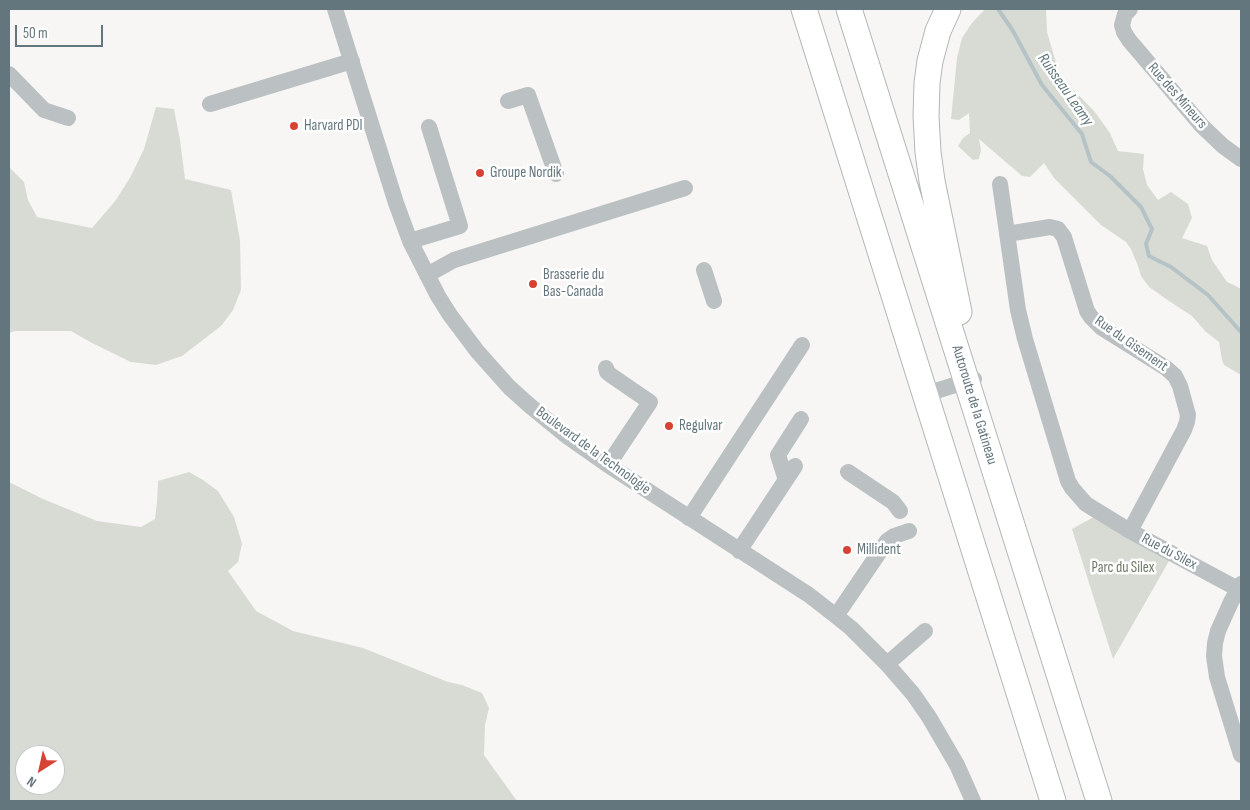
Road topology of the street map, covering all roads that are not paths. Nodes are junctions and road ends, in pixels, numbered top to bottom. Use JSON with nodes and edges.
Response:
{"nodes":[{"id":1,"x":335,"y":9,"type":"edge"},
{"id":2,"x":799,"y":9,"type":"edge"},
{"id":3,"x":804,"y":9,"type":"edge"},
{"id":4,"x":850,"y":9,"type":"edge"},
{"id":5,"x":948,"y":9,"type":"edge"},
{"id":6,"x":1130,"y":9,"type":"edge"},
{"id":7,"x":819,"y":53,"type":"junction"},
{"id":8,"x":352,"y":61,"type":"junction"},
{"id":9,"x":9,"y":74,"type":"edge"},
{"id":10,"x":508,"y":101,"type":"dead end"},
{"id":11,"x":210,"y":104,"type":"dead end"},
{"id":12,"x":68,"y":118,"type":"dead end"},
{"id":13,"x":429,"y":127,"type":"dead end"},
{"id":14,"x":1241,"y":159,"type":"edge"},
{"id":15,"x":556,"y":174,"type":"dead end"},
{"id":16,"x":1000,"y":184,"type":"dead end"},
{"id":17,"x":685,"y":188,"type":"dead end"},
{"id":18,"x":1007,"y":234,"type":"junction"},
{"id":19,"x":410,"y":241,"type":"junction"},
{"id":20,"x":704,"y":270,"type":"dead end"},
{"id":21,"x":427,"y":275,"type":"junction"},
{"id":22,"x":714,"y":302,"type":"dead end"},
{"id":23,"x":802,"y":346,"type":"dead end"},
{"id":24,"x":606,"y":368,"type":"dead end"},
{"id":25,"x":970,"y":381,"type":"junction"},
{"id":26,"x":926,"y":394,"type":"junction"},
{"id":27,"x":801,"y":419,"type":"dead end"},
{"id":28,"x":608,"y":465,"type":"junction"},
{"id":29,"x":795,"y":466,"type":"dead end"},
{"id":30,"x":848,"y":472,"type":"dead end"},
{"id":31,"x":786,"y":480,"type":"junction"},
{"id":32,"x":900,"y":511,"type":"dead end"},
{"id":33,"x":689,"y":518,"type":"junction"},
{"id":34,"x":909,"y":531,"type":"dead end"},
{"id":35,"x":1130,"y":531,"type":"junction"},
{"id":36,"x":740,"y":551,"type":"junction"},
{"id":37,"x":1240,"y":587,"type":"edge"},
{"id":38,"x":836,"y":616,"type":"junction"},
{"id":39,"x":924,"y":639,"type":"dead end"},
{"id":40,"x":887,"y":664,"type":"junction"},
{"id":41,"x":1241,"y":755,"type":"edge"},
{"id":42,"x":973,"y":801,"type":"edge"},
{"id":43,"x":1054,"y":801,"type":"edge"},
{"id":44,"x":1098,"y":801,"type":"edge"}],
"edges":[{"from":1,"to":8,"type":"street","name":"Boulevard de la Technologie"},
{"from":2,"to":7,"type":"highway"},
{"from":3,"to":7,"type":"highway"},
{"from":4,"to":25,"type":"highway","name":"Autoroute de la Gatineau"},
{"from":5,"to":25,"type":"highway"},
{"from":6,"to":14,"type":"street","name":"Rue des Mineurs"},
{"from":7,"to":26,"type":"highway"},
{"from":8,"to":11,"type":"street"},
{"from":8,"to":19,"type":"street","name":"Boulevard de la Technologie"},
{"from":9,"to":12,"type":"street"},
{"from":10,"to":15,"type":"street"},
{"from":13,"to":19,"type":"street"},
{"from":16,"to":18,"type":"street"},
{"from":17,"to":21,"type":"street"},
{"from":18,"to":35,"type":"street","name":"Rue du Silex"},
{"from":18,"to":35,"type":"street","name":"Rue du Gisement"},
{"from":19,"to":21,"type":"street","name":"Boulevard de la Technologie"},
{"from":20,"to":22,"type":"street"},
{"from":21,"to":28,"type":"street","name":"Boulevard de la Technologie"},
{"from":23,"to":33,"type":"street"},
{"from":24,"to":28,"type":"street"},
{"from":25,"to":26,"type":"street"},
{"from":25,"to":44,"type":"highway","name":"Autoroute de la Gatineau"},
{"from":26,"to":43,"type":"highway"},
{"from":27,"to":31,"type":"street"},
{"from":28,"to":33,"type":"street","name":"Boulevard de la Technologie"},
{"from":29,"to":31,"type":"street"},
{"from":30,"to":32,"type":"street"},
{"from":31,"to":36,"type":"street"},
{"from":33,"to":36,"type":"street","name":"Boulevard de la Technologie"},
{"from":34,"to":38,"type":"street"},
{"from":35,"to":37,"type":"street","name":"Rue du Silex"},
{"from":36,"to":38,"type":"street","name":"Boulevard de la Technologie"},
{"from":37,"to":41,"type":"street"},
{"from":38,"to":40,"type":"street","name":"Boulevard de la Technologie"},
{"from":39,"to":40,"type":"street"},
{"from":40,"to":42,"type":"street","name":"Boulevard de la Technologie"}]}
